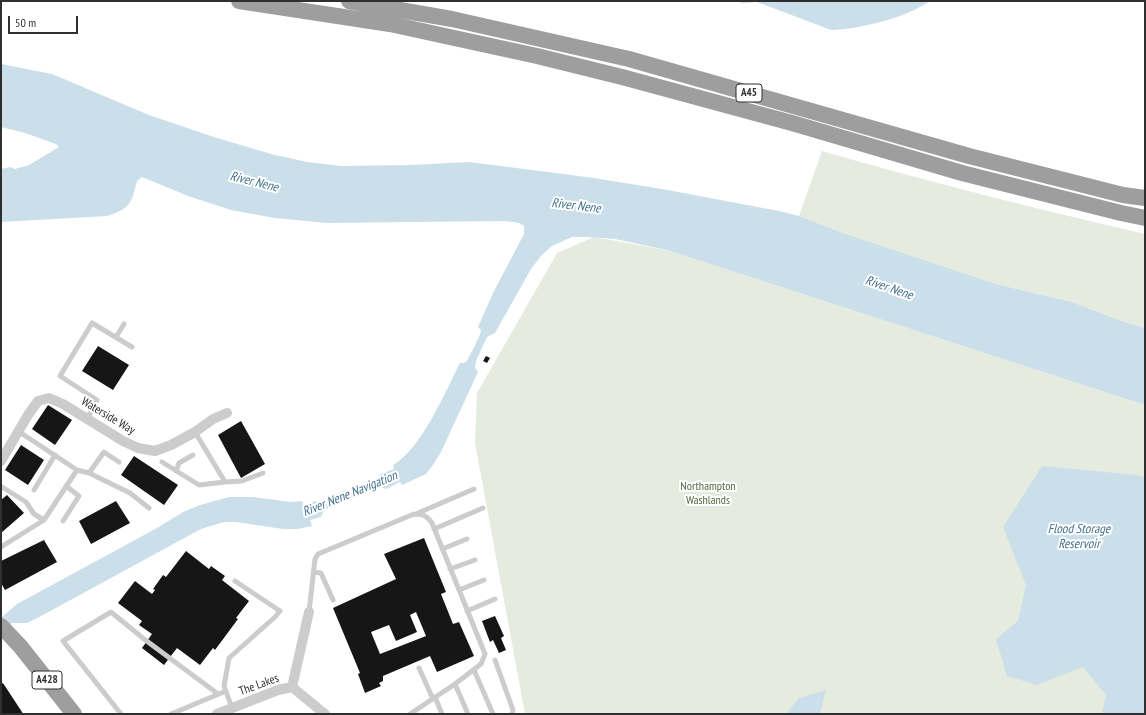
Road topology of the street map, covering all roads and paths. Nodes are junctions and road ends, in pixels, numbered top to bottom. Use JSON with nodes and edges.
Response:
{"nodes":[{"id":1,"x":239,"y":1,"type":"edge"},
{"id":2,"x":349,"y":1,"type":"edge"},
{"id":3,"x":1145,"y":198,"type":"edge"},
{"id":4,"x":1145,"y":218,"type":"edge"},
{"id":5,"x":124,"y":324,"type":"dead end"},
{"id":6,"x":116,"y":337,"type":"junction"},
{"id":7,"x":132,"y":347,"type":"dead end"},
{"id":8,"x":227,"y":413,"type":"dead end"},
{"id":9,"x":87,"y":419,"type":"junction"},
{"id":10,"x":18,"y":431,"type":"junction"},
{"id":11,"x":195,"y":432,"type":"junction"},
{"id":12,"x":56,"y":455,"type":"junction"},
{"id":13,"x":194,"y":455,"type":"dead end"},
{"id":14,"x":1,"y":459,"type":"edge"},
{"id":15,"x":119,"y":462,"type":"dead end"},
{"id":16,"x":162,"y":462,"type":"dead end"},
{"id":17,"x":77,"y":470,"type":"junction"},
{"id":18,"x":176,"y":471,"type":"junction"},
{"id":19,"x":89,"y":472,"type":"junction"},
{"id":20,"x":263,"y":473,"type":"dead end"},
{"id":21,"x":225,"y":482,"type":"junction"},
{"id":22,"x":66,"y":486,"type":"junction"},
{"id":23,"x":2,"y":487,"type":"edge"},
{"id":24,"x":474,"y":488,"type":"dead end"},
{"id":25,"x":34,"y":490,"type":"dead end"},
{"id":26,"x":149,"y":508,"type":"dead end"},
{"id":27,"x":483,"y":508,"type":"dead end"},
{"id":28,"x":418,"y":514,"type":"junction"},
{"id":29,"x":44,"y":520,"type":"junction"},
{"id":30,"x":63,"y":521,"type":"dead end"},
{"id":31,"x":434,"y":529,"type":"junction"},
{"id":32,"x":468,"y":539,"type":"dead end"},
{"id":33,"x":1,"y":547,"type":"edge"},
{"id":34,"x":442,"y":549,"type":"junction"},
{"id":35,"x":476,"y":560,"type":"dead end"},
{"id":36,"x":450,"y":569,"type":"junction"},
{"id":37,"x":314,"y":572,"type":"junction"},
{"id":38,"x":484,"y":580,"type":"dead end"},
{"id":39,"x":235,"y":581,"type":"dead end"},
{"id":40,"x":459,"y":590,"type":"junction"},
{"id":41,"x":495,"y":599,"type":"dead end"},
{"id":42,"x":333,"y":600,"type":"dead end"},
{"id":43,"x":467,"y":611,"type":"junction"},
{"id":44,"x":309,"y":612,"type":"joint"},
{"id":45,"x":1,"y":626,"type":"edge"},
{"id":46,"x":495,"y":660,"type":"dead end"},
{"id":47,"x":419,"y":668,"type":"dead end"},
{"id":48,"x":474,"y":670,"type":"junction"},
{"id":49,"x":455,"y":684,"type":"junction"},
{"id":50,"x":292,"y":687,"type":"junction"},
{"id":51,"x":226,"y":691,"type":"junction"},
{"id":52,"x":218,"y":694,"type":"junction"},
{"id":53,"x":434,"y":698,"type":"junction"},
{"id":54,"x":232,"y":708,"type":"junction"},
{"id":55,"x":418,"y":712,"type":"edge"},
{"id":56,"x":74,"y":714,"type":"edge"},
{"id":57,"x":122,"y":714,"type":"edge"},
{"id":58,"x":171,"y":714,"type":"edge"},
{"id":59,"x":217,"y":714,"type":"edge"},
{"id":60,"x":325,"y":714,"type":"edge"},
{"id":61,"x":410,"y":714,"type":"edge"},
{"id":62,"x":442,"y":714,"type":"edge"},
{"id":63,"x":468,"y":714,"type":"edge"},
{"id":64,"x":493,"y":714,"type":"edge"},
{"id":65,"x":512,"y":714,"type":"edge"}],
"edges":[{"from":1,"to":4,"type":"highway","number":"A45"},
{"from":2,"to":3,"type":"highway","number":"A45"},
{"from":5,"to":6,"type":"lane"},
{"from":6,"to":7,"type":"lane"},
{"from":6,"to":9,"type":"lane"},
{"from":8,"to":11,"type":"street","name":"Waterside Way"},
{"from":9,"to":10,"type":"street","name":"Waterside Way"},
{"from":9,"to":11,"type":"street","name":"Waterside Way"},
{"from":10,"to":12,"type":"lane"},
{"from":10,"to":14,"type":"street","name":"Waterside Way"},
{"from":11,"to":21,"type":"lane"},
{"from":12,"to":17,"type":"lane"},
{"from":12,"to":25,"type":"lane"},
{"from":13,"to":18,"type":"lane"},
{"from":15,"to":19,"type":"lane"},
{"from":16,"to":18,"type":"lane"},
{"from":17,"to":19,"type":"lane"},
{"from":17,"to":22,"type":"lane"},
{"from":18,"to":21,"type":"lane"},
{"from":19,"to":26,"type":"lane"},
{"from":20,"to":21,"type":"lane"},
{"from":22,"to":29,"type":"lane"},
{"from":22,"to":30,"type":"lane"},
{"from":23,"to":29,"type":"lane"},
{"from":24,"to":28,"type":"lane"},
{"from":27,"to":31,"type":"lane"},
{"from":28,"to":31,"type":"lane"},
{"from":28,"to":37,"type":"lane"},
{"from":29,"to":33,"type":"lane"},
{"from":31,"to":34,"type":"lane"},
{"from":32,"to":34,"type":"lane"},
{"from":34,"to":36,"type":"lane"},
{"from":35,"to":36,"type":"lane"},
{"from":36,"to":40,"type":"lane"},
{"from":37,"to":42,"type":"lane"},
{"from":37,"to":44,"type":"lane"},
{"from":38,"to":40,"type":"lane"},
{"from":39,"to":51,"type":"lane"},
{"from":40,"to":43,"type":"lane"},
{"from":41,"to":43,"type":"lane"},
{"from":43,"to":48,"type":"lane"},
{"from":44,"to":50,"type":"street"},
{"from":45,"to":56,"type":"highway","number":"A428"},
{"from":46,"to":65,"type":"lane"},
{"from":47,"to":53,"type":"lane"},
{"from":48,"to":49,"type":"lane"},
{"from":48,"to":64,"type":"lane"},
{"from":49,"to":53,"type":"lane"},
{"from":49,"to":63,"type":"lane"},
{"from":50,"to":54,"type":"street","name":"The Lakes"},
{"from":50,"to":60,"type":"street","name":"The Lakes"},
{"from":51,"to":52,"type":"lane"},
{"from":51,"to":54,"type":"lane"},
{"from":52,"to":57,"type":"lane"},
{"from":52,"to":58,"type":"lane"},
{"from":53,"to":55,"type":"lane"},
{"from":53,"to":62,"type":"lane"},
{"from":54,"to":59,"type":"street","name":"The Lakes"},
{"from":55,"to":61,"type":"lane"}]}
